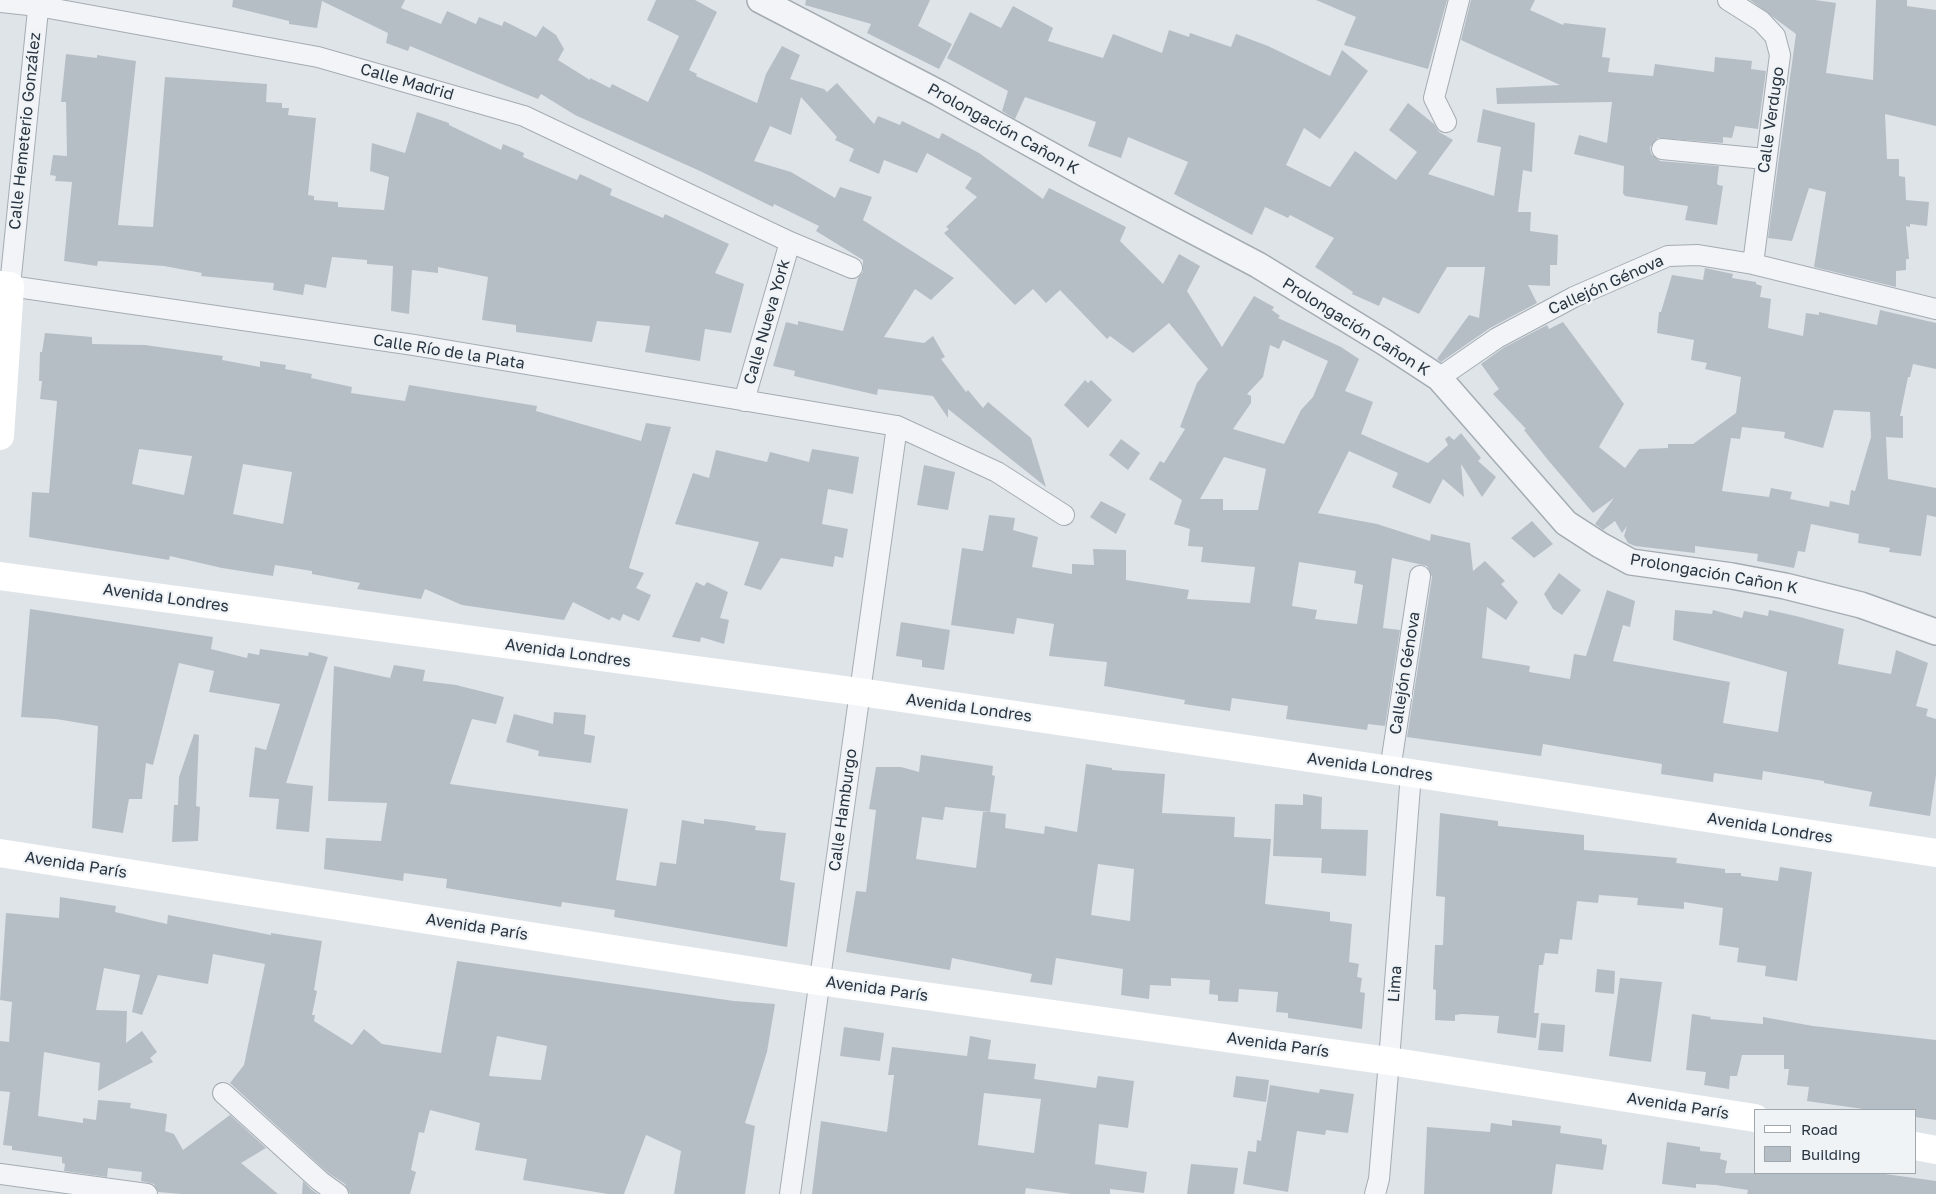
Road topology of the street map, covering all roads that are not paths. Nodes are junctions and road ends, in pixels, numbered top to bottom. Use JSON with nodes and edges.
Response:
{"nodes":[{"id":1,"x":760,"y":0,"type":"edge"},
{"id":2,"x":1459,"y":0,"type":"edge"},
{"id":3,"x":1728,"y":0,"type":"edge"},
{"id":4,"x":0,"y":2,"type":"edge"},
{"id":5,"x":39,"y":3,"type":"edge"},
{"id":6,"x":1446,"y":122,"type":"dead end"},
{"id":7,"x":1662,"y":149,"type":"dead end"},
{"id":8,"x":1766,"y":159,"type":"junction"},
{"id":9,"x":790,"y":242,"type":"junction"},
{"id":10,"x":1753,"y":264,"type":"junction"},
{"id":11,"x":852,"y":268,"type":"dead end"},
{"id":12,"x":5,"y":286,"type":"edge"},
{"id":13,"x":1936,"y":309,"type":"edge"},
{"id":14,"x":1438,"y":378,"type":"junction"},
{"id":15,"x":744,"y":401,"type":"junction"},
{"id":16,"x":897,"y":426,"type":"junction"},
{"id":17,"x":0,"y":436,"type":"edge"},
{"id":18,"x":1064,"y":515,"type":"dead end"},
{"id":19,"x":0,"y":576,"type":"edge"},
{"id":20,"x":1420,"y":576,"type":"dead end"},
{"id":21,"x":1936,"y":632,"type":"edge"},
{"id":22,"x":860,"y":692,"type":"junction"},
{"id":23,"x":1400,"y":771,"type":"junction"},
{"id":24,"x":0,"y":853,"type":"edge"},
{"id":25,"x":1936,"y":853,"type":"edge"},
{"id":26,"x":818,"y":981,"type":"junction"},
{"id":27,"x":1389,"y":1061,"type":"junction"},
{"id":28,"x":223,"y":1093,"type":"dead end"},
{"id":29,"x":1754,"y":1118,"type":"edge"},
{"id":30,"x":1916,"y":1146,"type":"edge"},
{"id":31,"x":1936,"y":1150,"type":"edge"},
{"id":32,"x":0,"y":1174,"type":"edge"},
{"id":33,"x":147,"y":1194,"type":"edge"},
{"id":34,"x":338,"y":1194,"type":"edge"},
{"id":35,"x":790,"y":1194,"type":"edge"},
{"id":36,"x":1375,"y":1194,"type":"edge"}],
"edges":[{"from":1,"to":14,"type":"street","name":"Prolongación Cañon K"},
{"from":2,"to":6,"type":"street"},
{"from":3,"to":8,"type":"street","name":"Calle Verdugo"},
{"from":4,"to":5,"type":"street","name":"Calle Madrid"},
{"from":5,"to":9,"type":"street","name":"Calle Madrid"},
{"from":5,"to":12,"type":"street","name":"Calle Hemeterio González"},
{"from":7,"to":8,"type":"street"},
{"from":8,"to":10,"type":"street","name":"Calle Verdugo"},
{"from":9,"to":11,"type":"street","name":"Calle Madrid"},
{"from":9,"to":15,"type":"street","name":"Calle Nueva York"},
{"from":10,"to":13,"type":"street","name":"Callejón Génova"},
{"from":10,"to":14,"type":"street","name":"Callejón Génova"},
{"from":12,"to":15,"type":"street","name":"Calle Río de la Plata"},
{"from":12,"to":17,"type":"main road","name":"Calle Hemeterio González"},
{"from":14,"to":21,"type":"street","name":"Prolongación Cañon K"},
{"from":15,"to":16,"type":"street","name":"Calle Río de la Plata"},
{"from":16,"to":18,"type":"street","name":"Calle Río de la Plata"},
{"from":16,"to":22,"type":"street","name":"Calle Hamburgo"},
{"from":19,"to":22,"type":"main road","name":"Avenida Londres"},
{"from":20,"to":23,"type":"street","name":"Callejón Génova"},
{"from":22,"to":23,"type":"main road","name":"Avenida Londres"},
{"from":22,"to":26,"type":"street","name":"Calle Hamburgo"},
{"from":23,"to":25,"type":"main road","name":"Avenida Londres"},
{"from":23,"to":27,"type":"street","name":"Lima"},
{"from":24,"to":26,"type":"main road","name":"Avenida París"},
{"from":26,"to":27,"type":"main road","name":"Avenida París"},
{"from":26,"to":35,"type":"street","name":"Calle Hamburgo"},
{"from":27,"to":29,"type":"main road","name":"Avenida París"},
{"from":27,"to":36,"type":"street","name":"Lima"},
{"from":28,"to":34,"type":"street"},
{"from":30,"to":31,"type":"main road"},
{"from":32,"to":33,"type":"street"}]}
